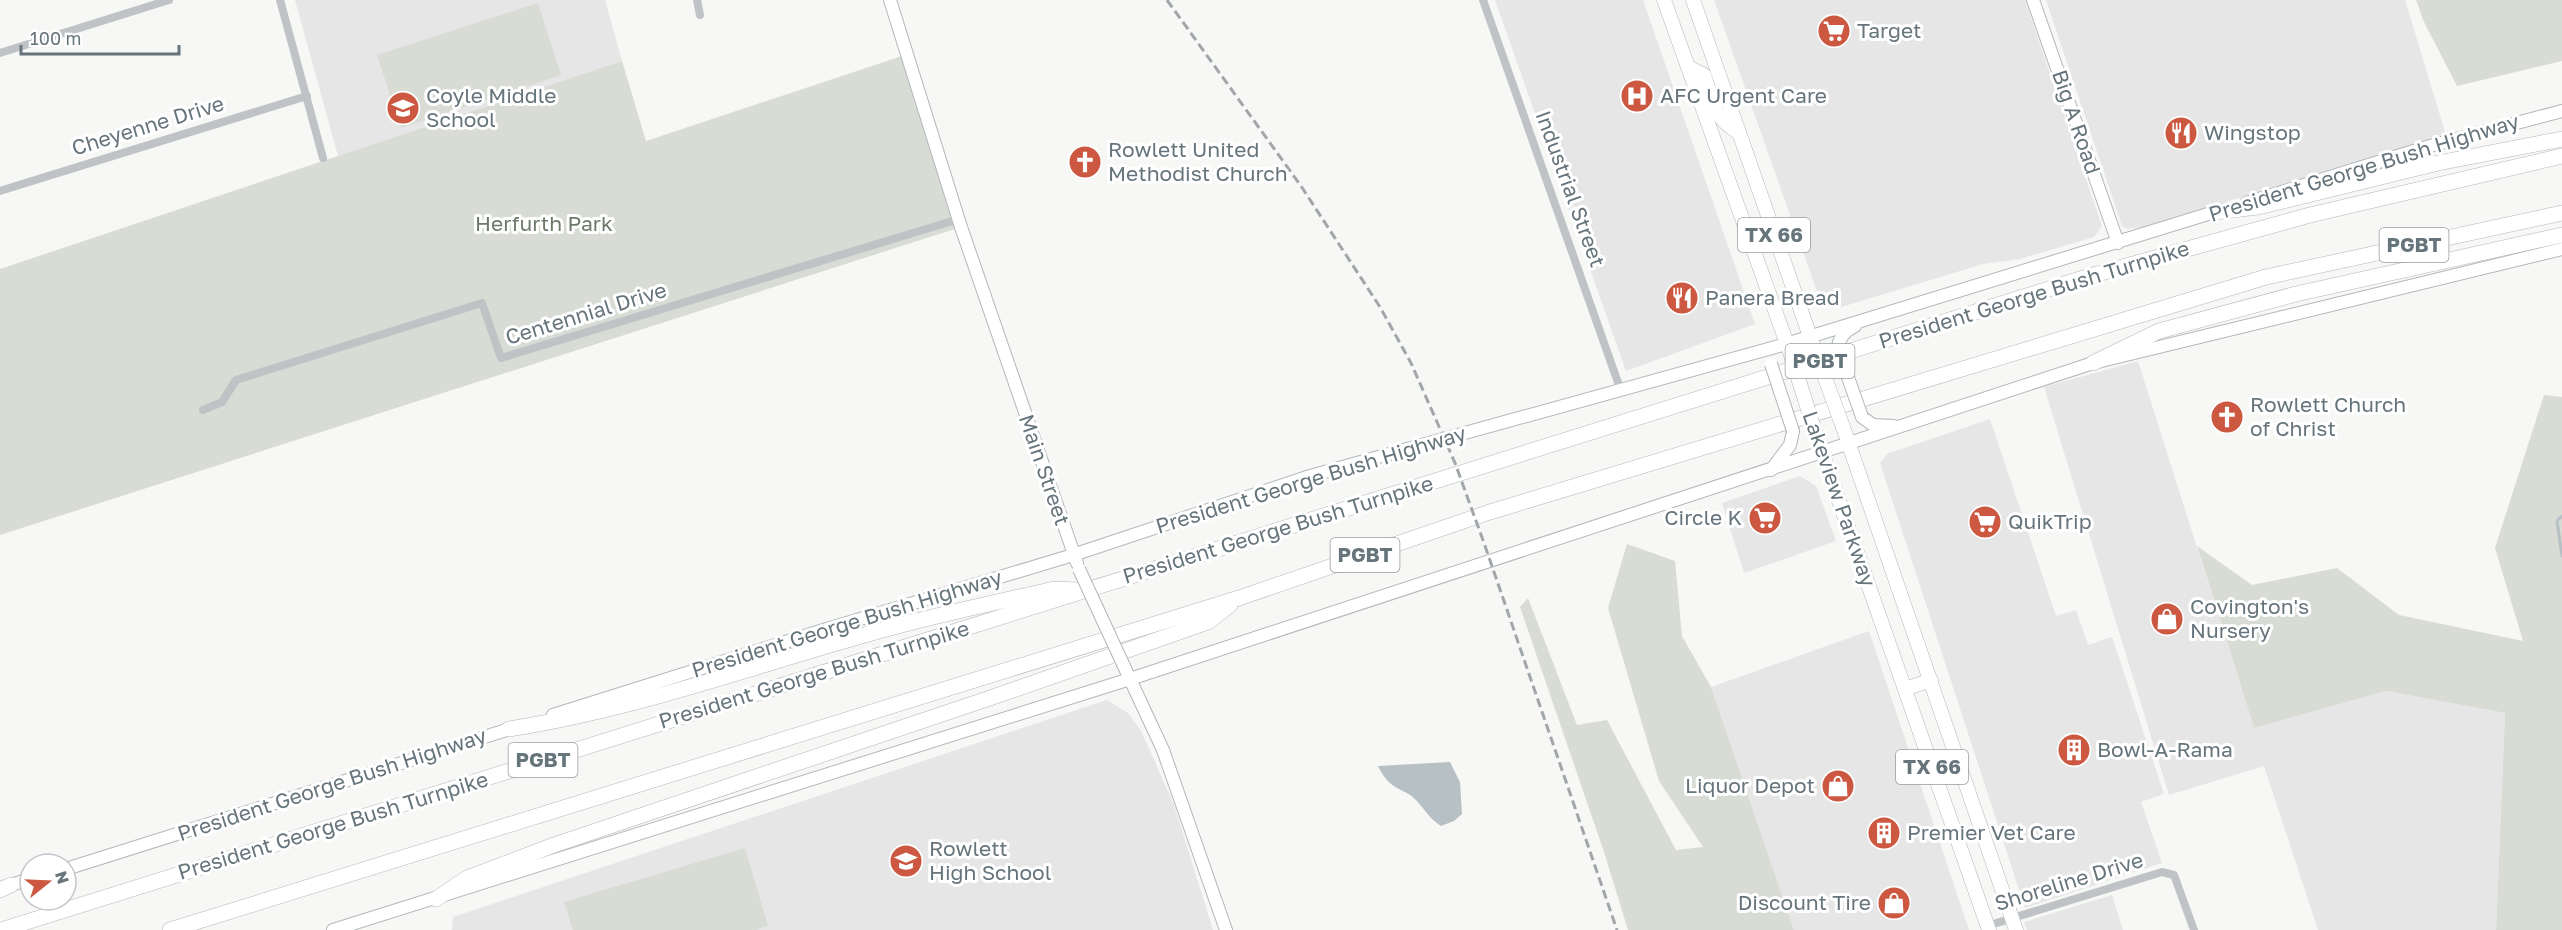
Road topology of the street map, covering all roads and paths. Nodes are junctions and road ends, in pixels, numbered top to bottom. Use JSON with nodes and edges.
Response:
{"nodes":[{"id":1,"x":168,"y":0,"type":"edge"},
{"id":2,"x":280,"y":0,"type":"edge"},
{"id":3,"x":697,"y":0,"type":"edge"},
{"id":4,"x":890,"y":0,"type":"edge"},
{"id":5,"x":1483,"y":0,"type":"edge"},
{"id":6,"x":1664,"y":0,"type":"edge"},
{"id":7,"x":1693,"y":0,"type":"edge"},
{"id":8,"x":2033,"y":0,"type":"edge"},
{"id":9,"x":700,"y":15,"type":"dead end"},
{"id":10,"x":0,"y":53,"type":"edge"},
{"id":11,"x":1688,"y":67,"type":"junction"},
{"id":12,"x":307,"y":96,"type":"junction"},
{"id":13,"x":2562,"y":111,"type":"edge"},
{"id":14,"x":1738,"y":132,"type":"junction"},
{"id":15,"x":2562,"y":139,"type":"edge"},
{"id":16,"x":2562,"y":156,"type":"edge"},
{"id":17,"x":323,"y":158,"type":"dead end"},
{"id":18,"x":0,"y":191,"type":"edge"},
{"id":19,"x":2214,"y":213,"type":"junction"},
{"id":20,"x":2562,"y":213,"type":"edge"},
{"id":21,"x":959,"y":219,"type":"junction"},
{"id":22,"x":2562,"y":236,"type":"edge"},
{"id":23,"x":2118,"y":243,"type":"junction"},
{"id":24,"x":2562,"y":249,"type":"edge"},
{"id":25,"x":1872,"y":318,"type":"junction"},
{"id":26,"x":1813,"y":342,"type":"junction"},
{"id":27,"x":1788,"y":350,"type":"junction"},
{"id":28,"x":1753,"y":354,"type":"junction"},
{"id":29,"x":2093,"y":363,"type":"junction"},
{"id":30,"x":1621,"y":391,"type":"junction"},
{"id":31,"x":203,"y":410,"type":"dead end"},
{"id":32,"x":1903,"y":426,"type":"junction"},
{"id":33,"x":1849,"y":444,"type":"junction"},
{"id":34,"x":1822,"y":453,"type":"junction"},
{"id":35,"x":1771,"y":470,"type":"junction"},
{"id":36,"x":1073,"y":555,"type":"junction"},
{"id":37,"x":1085,"y":591,"type":"junction"},
{"id":38,"x":1239,"y":598,"type":"junction"},
{"id":39,"x":1130,"y":679,"type":"junction"},
{"id":40,"x":1931,"y":680,"type":"junction"},
{"id":41,"x":1905,"y":689,"type":"junction"},
{"id":42,"x":509,"y":729,"type":"junction"},
{"id":43,"x":78,"y":865,"type":"edge"},
{"id":44,"x":436,"y":899,"type":"junction"},
{"id":45,"x":2014,"y":924,"type":"edge"},
{"id":46,"x":1988,"y":928,"type":"edge"},
{"id":47,"x":1,"y":930,"type":"edge"},
{"id":48,"x":170,"y":930,"type":"edge"},
{"id":49,"x":333,"y":930,"type":"edge"},
{"id":50,"x":1226,"y":930,"type":"edge"},
{"id":51,"x":2194,"y":930,"type":"edge"}],
"edges":[{"from":1,"to":10,"type":"street"},
{"from":2,"to":12,"type":"street"},
{"from":3,"to":9,"type":"street"},
{"from":4,"to":21,"type":"main road","name":"Main Street"},
{"from":5,"to":30,"type":"street","name":"Industrial Street"},
{"from":6,"to":11,"type":"main road","name":"Lakeview Parkway","number":"TX 66"},
{"from":7,"to":14,"type":"main road","name":"Lakeview Parkway","number":"TX 66"},
{"from":8,"to":23,"type":"main road","name":"Big A Road"},
{"from":11,"to":14,"type":"main road"},
{"from":11,"to":27,"type":"main road","name":"Lakeview Parkway","number":"TX 66"},
{"from":12,"to":17,"type":"street"},
{"from":12,"to":18,"type":"street","name":"Cheyenne Drive"},
{"from":13,"to":19,"type":"main road","name":"President George Bush Highway"},
{"from":14,"to":26,"type":"main road","name":"Lakeview Parkway","number":"TX 66"},
{"from":15,"to":19,"type":"highway"},
{"from":16,"to":37,"type":"highway","name":"President George Bush Turnpike","number":"PGBT"},
{"from":19,"to":23,"type":"main road","name":"President George Bush Highway"},
{"from":20,"to":38,"type":"highway","number":"PGBT"},
{"from":21,"to":31,"type":"street","name":"Centennial Drive"},
{"from":21,"to":36,"type":"main road","name":"Main Street"},
{"from":22,"to":29,"type":"highway"},
{"from":23,"to":25,"type":"main road","name":"President George Bush Highway"},
{"from":24,"to":29,"type":"main road"},
{"from":25,"to":26,"type":"main road","name":"President George Bush Highway"},
{"from":25,"to":32,"type":"main road","bridge":true},
{"from":26,"to":27,"type":"main road","name":"President George Bush Highway"},
{"from":26,"to":33,"type":"main road","name":"Lakeview Parkway","number":"TX 66","bridge":true},
{"from":27,"to":28,"type":"main road","name":"President George Bush Highway"},
{"from":27,"to":34,"type":"main road","name":"Lakeview Parkway","number":"TX 66","bridge":true},
{"from":28,"to":30,"type":"main road","name":"President George Bush Highway"},
{"from":28,"to":35,"type":"main road","bridge":true},
{"from":29,"to":32,"type":"main road"},
{"from":30,"to":36,"type":"main road","name":"President George Bush Highway"},
{"from":32,"to":33,"type":"main road"},
{"from":33,"to":34,"type":"main road"},
{"from":33,"to":40,"type":"main road","name":"Lakeview Parkway","number":"TX 66"},
{"from":34,"to":35,"type":"main road"},
{"from":34,"to":41,"type":"main road","name":"Lakeview Parkway","number":"TX 66"},
{"from":35,"to":39,"type":"main road"},
{"from":36,"to":39,"type":"main road","name":"Main Street","bridge":true},
{"from":36,"to":42,"type":"main road","name":"President George Bush Highway"},
{"from":37,"to":42,"type":"highway"},
{"from":37,"to":47,"type":"highway","name":"President George Bush Turnpike","number":"PGBT"},
{"from":38,"to":44,"type":"highway"},
{"from":38,"to":48,"type":"highway","number":"PGBT"},
{"from":39,"to":44,"type":"main road"},
{"from":39,"to":50,"type":"main road","name":"Main Street"},
{"from":40,"to":41,"type":"main road"},
{"from":40,"to":45,"type":"main road","name":"Lakeview Parkway","number":"TX 66"},
{"from":41,"to":46,"type":"main road","name":"Lakeview Parkway","number":"TX 66"},
{"from":42,"to":43,"type":"main road","name":"President George Bush Highway"},
{"from":44,"to":49,"type":"main road"},
{"from":45,"to":46,"type":"street","name":"Shoreline Drive"},
{"from":45,"to":51,"type":"street","name":"Shoreline Drive"}]}
